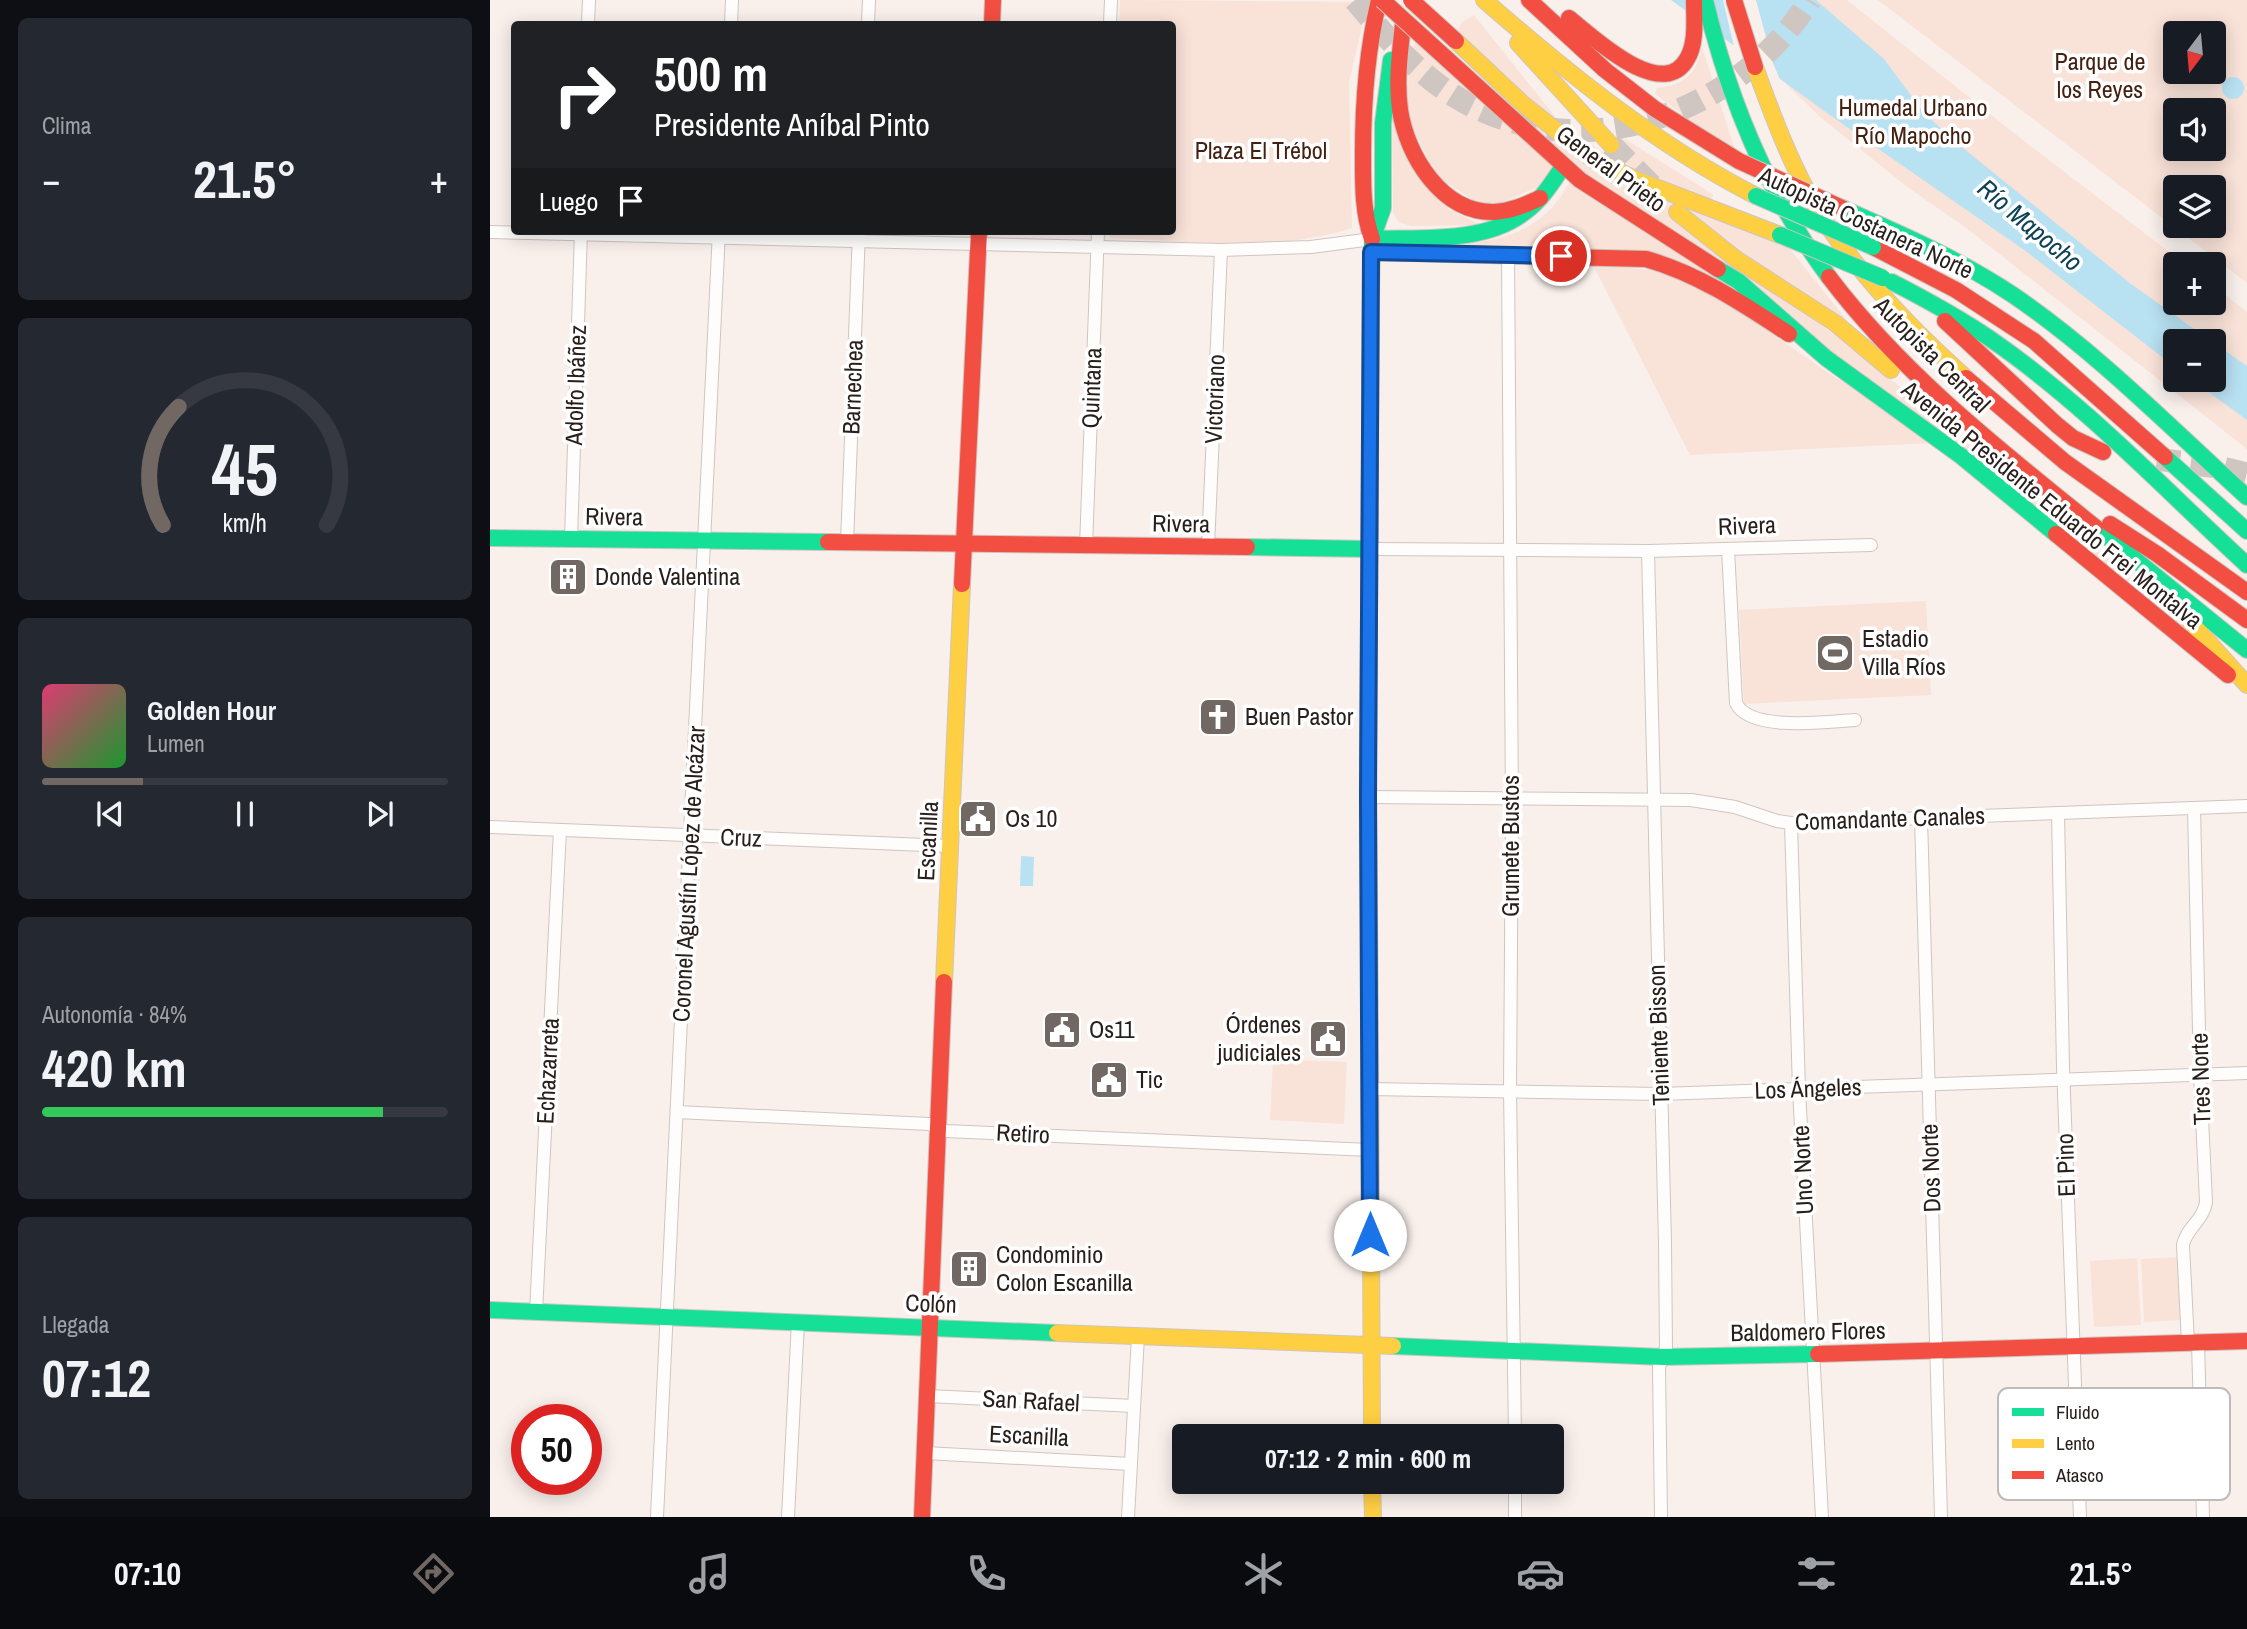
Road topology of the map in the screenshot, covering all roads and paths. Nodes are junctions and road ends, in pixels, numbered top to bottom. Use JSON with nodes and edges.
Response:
{"nodes":[{"id":1,"x":589,"y":0,"type":"edge"},
{"id":2,"x":732,"y":0,"type":"edge"},
{"id":3,"x":869,"y":0,"type":"edge"},
{"id":4,"x":993,"y":0,"type":"edge"},
{"id":5,"x":1111,"y":0,"type":"edge"},
{"id":6,"x":1380,"y":0,"type":"edge"},
{"id":7,"x":1412,"y":0,"type":"edge"},
{"id":8,"x":1484,"y":0,"type":"edge"},
{"id":9,"x":1528,"y":0,"type":"edge"},
{"id":10,"x":1539,"y":0,"type":"edge"},
{"id":11,"x":1694,"y":0,"type":"edge"},
{"id":12,"x":1705,"y":0,"type":"edge"},
{"id":13,"x":1734,"y":0,"type":"edge"},
{"id":14,"x":1748,"y":0,"type":"edge"},
{"id":15,"x":588,"y":21,"type":"edge"},
{"id":16,"x":731,"y":21,"type":"edge"},
{"id":17,"x":868,"y":21,"type":"edge"},
{"id":18,"x":992,"y":21,"type":"edge"},
{"id":19,"x":1110,"y":21,"type":"edge"},
{"id":20,"x":1402,"y":24,"type":"junction"},
{"id":21,"x":1539,"y":69,"type":"junction"},
{"id":22,"x":1757,"y":71,"type":"junction"},
{"id":23,"x":1569,"y":121,"type":"dead end"},
{"id":24,"x":1611,"y":145,"type":"tunnel mouth"},
{"id":25,"x":1560,"y":171,"type":"dead end"},
{"id":26,"x":1540,"y":198,"type":"junction"},
{"id":27,"x":1677,"y":212,"type":"dead end"},
{"id":28,"x":490,"y":232,"type":"edge"},
{"id":29,"x":511,"y":232,"type":"edge"},
{"id":30,"x":581,"y":235,"type":"edge"},
{"id":31,"x":719,"y":235,"type":"edge"},
{"id":32,"x":789,"y":235,"type":"edge"},
{"id":33,"x":1098,"y":235,"type":"edge"},
{"id":34,"x":859,"y":236,"type":"edge"},
{"id":35,"x":979,"y":237,"type":"edge"},
{"id":36,"x":1372,"y":246,"type":"junction"},
{"id":37,"x":1097,"y":247,"type":"junction"},
{"id":38,"x":1221,"y":250,"type":"junction"},
{"id":39,"x":1507,"y":255,"type":"junction"},
{"id":40,"x":1888,"y":280,"type":"junction"},
{"id":41,"x":1826,"y":358,"type":"junction"},
{"id":42,"x":1952,"y":365,"type":"junction"},
{"id":43,"x":1982,"y":438,"type":"junction"},
{"id":44,"x":2024,"y":471,"type":"junction"},
{"id":45,"x":2221,"y":473,"type":"junction"},
{"id":46,"x":2247,"y":491,"type":"edge"},
{"id":47,"x":2247,"y":497,"type":"edge"},
{"id":48,"x":2247,"y":531,"type":"edge"},
{"id":49,"x":490,"y":538,"type":"edge"},
{"id":50,"x":571,"y":539,"type":"junction"},
{"id":51,"x":703,"y":541,"type":"junction"},
{"id":52,"x":846,"y":542,"type":"junction"},
{"id":53,"x":964,"y":544,"type":"junction"},
{"id":54,"x":2116,"y":544,"type":"junction"},
{"id":55,"x":1871,"y":545,"type":"dead end"},
{"id":56,"x":1086,"y":546,"type":"junction"},
{"id":57,"x":1208,"y":547,"type":"junction"},
{"id":58,"x":1370,"y":549,"type":"junction"},
{"id":59,"x":1728,"y":549,"type":"junction"},
{"id":60,"x":1510,"y":551,"type":"junction"},
{"id":61,"x":1648,"y":551,"type":"junction"},
{"id":62,"x":2247,"y":565,"type":"edge"},
{"id":63,"x":2247,"y":592,"type":"edge"},
{"id":64,"x":2247,"y":620,"type":"edge"},
{"id":65,"x":2247,"y":650,"type":"edge"},
{"id":66,"x":2247,"y":685,"type":"edge"},
{"id":67,"x":2247,"y":690,"type":"edge"},
{"id":68,"x":1855,"y":720,"type":"dead end"},
{"id":69,"x":1368,"y":797,"type":"junction"},
{"id":70,"x":1512,"y":797,"type":"junction"},
{"id":71,"x":1653,"y":798,"type":"junction"},
{"id":72,"x":2247,"y":806,"type":"edge"},
{"id":73,"x":2194,"y":808,"type":"junction"},
{"id":74,"x":2058,"y":814,"type":"junction"},
{"id":75,"x":1921,"y":818,"type":"junction"},
{"id":76,"x":1791,"y":823,"type":"junction"},
{"id":77,"x":490,"y":827,"type":"edge"},
{"id":78,"x":560,"y":830,"type":"junction"},
{"id":79,"x":691,"y":836,"type":"junction"},
{"id":80,"x":950,"y":846,"type":"junction"},
{"id":81,"x":2247,"y":1073,"type":"edge"},
{"id":82,"x":2200,"y":1075,"type":"junction"},
{"id":83,"x":2063,"y":1080,"type":"junction"},
{"id":84,"x":1929,"y":1085,"type":"junction"},
{"id":85,"x":1369,"y":1089,"type":"junction"},
{"id":86,"x":1510,"y":1090,"type":"junction"},
{"id":87,"x":1799,"y":1090,"type":"junction"},
{"id":88,"x":1661,"y":1094,"type":"junction"},
{"id":89,"x":677,"y":1112,"type":"junction"},
{"id":90,"x":937,"y":1127,"type":"junction"},
{"id":91,"x":1370,"y":1150,"type":"junction"},
{"id":92,"x":490,"y":1310,"type":"edge"},
{"id":93,"x":536,"y":1312,"type":"junction"},
{"id":94,"x":667,"y":1317,"type":"junction"},
{"id":95,"x":798,"y":1322,"type":"junction"},
{"id":96,"x":931,"y":1327,"type":"junction"},
{"id":97,"x":1138,"y":1336,"type":"junction"},
{"id":98,"x":2247,"y":1341,"type":"edge"},
{"id":99,"x":2193,"y":1343,"type":"junction"},
{"id":100,"x":1371,"y":1345,"type":"junction"},
{"id":101,"x":2073,"y":1348,"type":"junction"},
{"id":102,"x":1515,"y":1351,"type":"junction"},
{"id":103,"x":1937,"y":1352,"type":"junction"},
{"id":104,"x":1813,"y":1355,"type":"junction"},
{"id":105,"x":1662,"y":1357,"type":"junction"},
{"id":106,"x":2075,"y":1388,"type":"edge"},
{"id":107,"x":2196,"y":1388,"type":"edge"},
{"id":108,"x":928,"y":1396,"type":"junction"},
{"id":109,"x":1134,"y":1406,"type":"junction"},
{"id":110,"x":1372,"y":1424,"type":"edge"},
{"id":111,"x":1515,"y":1424,"type":"edge"},
{"id":112,"x":925,"y":1453,"type":"junction"},
{"id":113,"x":1131,"y":1464,"type":"junction"},
{"id":114,"x":1373,"y":1494,"type":"edge"},
{"id":115,"x":1515,"y":1494,"type":"edge"},
{"id":116,"x":657,"y":1517,"type":"edge"},
{"id":117,"x":788,"y":1517,"type":"edge"},
{"id":118,"x":922,"y":1517,"type":"edge"},
{"id":119,"x":1128,"y":1517,"type":"edge"},
{"id":120,"x":1373,"y":1517,"type":"edge"},
{"id":121,"x":1515,"y":1517,"type":"edge"},
{"id":122,"x":1661,"y":1517,"type":"edge"},
{"id":123,"x":1822,"y":1517,"type":"edge"},
{"id":124,"x":1941,"y":1517,"type":"edge"}],
"edges":[{"from":1,"to":15,"type":"street"},
{"from":2,"to":16,"type":"street"},
{"from":3,"to":17,"type":"street"},
{"from":4,"to":18,"type":"main road"},
{"from":5,"to":19,"type":"street"},
{"from":6,"to":36,"type":"main road"},
{"from":6,"to":41,"type":"main road","name":"General Prieto","bridge":true},
{"from":7,"to":20,"type":"main road"},
{"from":7,"to":40,"type":"main road","name":"General Prieto","bridge":true},
{"from":8,"to":21,"type":"main road"},
{"from":8,"to":48,"type":"main road","name":"Autopista Costanera Norte","bridge":true},
{"from":9,"to":45,"type":"main road","name":"Autopista Costanera Norte","bridge":true},
{"from":10,"to":11,"type":"main road"},
{"from":12,"to":43,"type":"main road","name":"Autopista Central"},
{"from":13,"to":22,"type":"main road","name":"Autopista Central","bridge":true},
{"from":14,"to":22,"type":"main road","bridge":true},
{"from":20,"to":26,"type":"main road"},
{"from":20,"to":36,"type":"main road"},
{"from":21,"to":23,"type":"main road"},
{"from":21,"to":24,"type":"main road"},
{"from":22,"to":42,"type":"main road","name":"Autopista Central"},
{"from":25,"to":26,"type":"main road"},
{"from":26,"to":36,"type":"main road"},
{"from":27,"to":43,"type":"main road"},
{"from":28,"to":29,"type":"street"},
{"from":30,"to":50,"type":"street","name":"Adolfo Ibáñez"},
{"from":31,"to":51,"type":"street","name":"Coronel Agustín López de Alcázar"},
{"from":32,"to":34,"type":"street"},
{"from":33,"to":37,"type":"street","name":"Quintana"},
{"from":34,"to":35,"type":"street"},
{"from":34,"to":52,"type":"street","name":"Barnechea"},
{"from":35,"to":37,"type":"street"},
{"from":35,"to":53,"type":"main road","name":"Escanilla"},
{"from":36,"to":38,"type":"street"},
{"from":36,"to":39,"type":"main road"},
{"from":36,"to":58,"type":"main road"},
{"from":37,"to":38,"type":"street"},
{"from":37,"to":56,"type":"street","name":"Quintana"},
{"from":38,"to":57,"type":"street","name":"Victoriano"},
{"from":39,"to":41,"type":"main road"},
{"from":39,"to":60,"type":"street","name":"Grumete Bustos"},
{"from":40,"to":42,"type":"main road"},
{"from":40,"to":62,"type":"main road"},
{"from":41,"to":67,"type":"main road","name":"Avenida Presidente Eduardo Frei Montalva"},
{"from":42,"to":63,"type":"main road","name":"Autopista Central"},
{"from":43,"to":44,"type":"main road","name":"Autopista Central"},
{"from":44,"to":54,"type":"main road","name":"Autopista Central"},
{"from":44,"to":64,"type":"main road"},
{"from":45,"to":46,"type":"main road"},
{"from":45,"to":47,"type":"main road","name":"Autopista Costanera Norte"},
{"from":49,"to":50,"type":"main road","name":"Rivera"},
{"from":50,"to":51,"type":"main road","name":"Rivera"},
{"from":51,"to":52,"type":"main road","name":"Rivera"},
{"from":51,"to":79,"type":"street","name":"Coronel Agustín López de Alcázar"},
{"from":52,"to":53,"type":"main road","name":"Rivera"},
{"from":53,"to":56,"type":"main road","name":"Rivera"},
{"from":53,"to":80,"type":"main road","name":"Escanilla"},
{"from":54,"to":65,"type":"main road","name":"Autopista Central"},
{"from":54,"to":66,"type":"main road"},
{"from":55,"to":59,"type":"street","name":"Rivera"},
{"from":56,"to":57,"type":"main road","name":"Rivera"},
{"from":57,"to":58,"type":"main road","name":"Rivera"},
{"from":58,"to":60,"type":"street","name":"Rivera"},
{"from":58,"to":69,"type":"main road"},
{"from":59,"to":61,"type":"street","name":"Rivera"},
{"from":59,"to":68,"type":"street"},
{"from":60,"to":61,"type":"street","name":"Rivera"},
{"from":60,"to":70,"type":"street","name":"Grumete Bustos"},
{"from":61,"to":71,"type":"street","name":"Teniente Bisson"},
{"from":69,"to":70,"type":"street","name":"Comandante Canales"},
{"from":69,"to":85,"type":"main road"},
{"from":70,"to":71,"type":"street","name":"Comandante Canales"},
{"from":70,"to":86,"type":"street","name":"Grumete Bustos"},
{"from":71,"to":76,"type":"street","name":"Comandante Canales"},
{"from":71,"to":88,"type":"street","name":"Teniente Bisson"},
{"from":72,"to":73,"type":"street","name":"Comandante Canales"},
{"from":73,"to":74,"type":"street","name":"Comandante Canales"},
{"from":73,"to":82,"type":"street","name":"Tres Norte"},
{"from":74,"to":75,"type":"street","name":"Comandante Canales"},
{"from":74,"to":83,"type":"street","name":"El Pino"},
{"from":75,"to":76,"type":"street","name":"Comandante Canales"},
{"from":75,"to":84,"type":"street","name":"Dos Norte"},
{"from":76,"to":87,"type":"street","name":"Uno Norte"},
{"from":77,"to":78,"type":"street","name":"Cruz"},
{"from":78,"to":79,"type":"street","name":"Cruz"},
{"from":78,"to":93,"type":"street","name":"Echazarreta"},
{"from":79,"to":80,"type":"street","name":"Cruz"},
{"from":79,"to":89,"type":"street","name":"Coronel Agustín López de Alcázar"},
{"from":80,"to":90,"type":"main road","name":"Escanilla"},
{"from":81,"to":82,"type":"street","name":"Los Ángeles"},
{"from":82,"to":83,"type":"street","name":"Los Ángeles"},
{"from":82,"to":99,"type":"street","name":"Tres Norte"},
{"from":83,"to":84,"type":"street","name":"Los Ángeles"},
{"from":83,"to":101,"type":"street","name":"El Pino"},
{"from":84,"to":87,"type":"street","name":"Los Ángeles"},
{"from":84,"to":103,"type":"street","name":"Dos Norte"},
{"from":85,"to":86,"type":"street","name":"Los Ángeles"},
{"from":85,"to":91,"type":"main road"},
{"from":86,"to":88,"type":"street","name":"Los Ángeles"},
{"from":86,"to":102,"type":"street","name":"Grumete Bustos"},
{"from":87,"to":88,"type":"street","name":"Los Ángeles"},
{"from":87,"to":104,"type":"street","name":"Uno Norte"},
{"from":88,"to":105,"type":"street","name":"Teniente Bisson"},
{"from":89,"to":90,"type":"street","name":"Retiro"},
{"from":89,"to":94,"type":"street","name":"Coronel Agustín López de Alcázar"},
{"from":90,"to":91,"type":"street","name":"Retiro"},
{"from":90,"to":96,"type":"main road","name":"Escanilla"},
{"from":91,"to":100,"type":"main road"},
{"from":92,"to":93,"type":"main road","name":"Colón"},
{"from":93,"to":94,"type":"main road","name":"Colón"},
{"from":94,"to":95,"type":"main road","name":"Colón"},
{"from":94,"to":116,"type":"street","name":"Coronel Agustín López de Alcázar"},
{"from":95,"to":96,"type":"main road","name":"Colón"},
{"from":95,"to":117,"type":"street"},
{"from":96,"to":97,"type":"main road","name":"Colón"},
{"from":96,"to":108,"type":"main road","name":"Escanilla"},
{"from":97,"to":100,"type":"main road","name":"Colón"},
{"from":97,"to":109,"type":"street"},
{"from":98,"to":99,"type":"main road","name":"Baldomero Flores"},
{"from":99,"to":101,"type":"main road","name":"Baldomero Flores"},
{"from":99,"to":107,"type":"street","name":"Tres Norte"},
{"from":100,"to":102,"type":"main road","name":"Baldomero Flores"},
{"from":100,"to":110,"type":"main road"},
{"from":101,"to":103,"type":"main road","name":"Baldomero Flores"},
{"from":101,"to":106,"type":"street","name":"El Pino"},
{"from":102,"to":105,"type":"main road","name":"Baldomero Flores"},
{"from":102,"to":111,"type":"street","name":"Grumete Bustos"},
{"from":103,"to":104,"type":"main road","name":"Baldomero Flores"},
{"from":103,"to":124,"type":"street","name":"Dos Norte"},
{"from":104,"to":105,"type":"main road","name":"Baldomero Flores"},
{"from":104,"to":123,"type":"street","name":"Uno Norte"},
{"from":105,"to":122,"type":"street","name":"Teniente Bisson"},
{"from":108,"to":109,"type":"street","name":"San Rafael"},
{"from":108,"to":112,"type":"main road","name":"Escanilla"},
{"from":109,"to":113,"type":"street"},
{"from":112,"to":113,"type":"street","name":"Escanilla"},
{"from":112,"to":118,"type":"main road","name":"Escanilla"},
{"from":113,"to":119,"type":"street"},
{"from":114,"to":120,"type":"main road"},
{"from":115,"to":121,"type":"street"}]}
